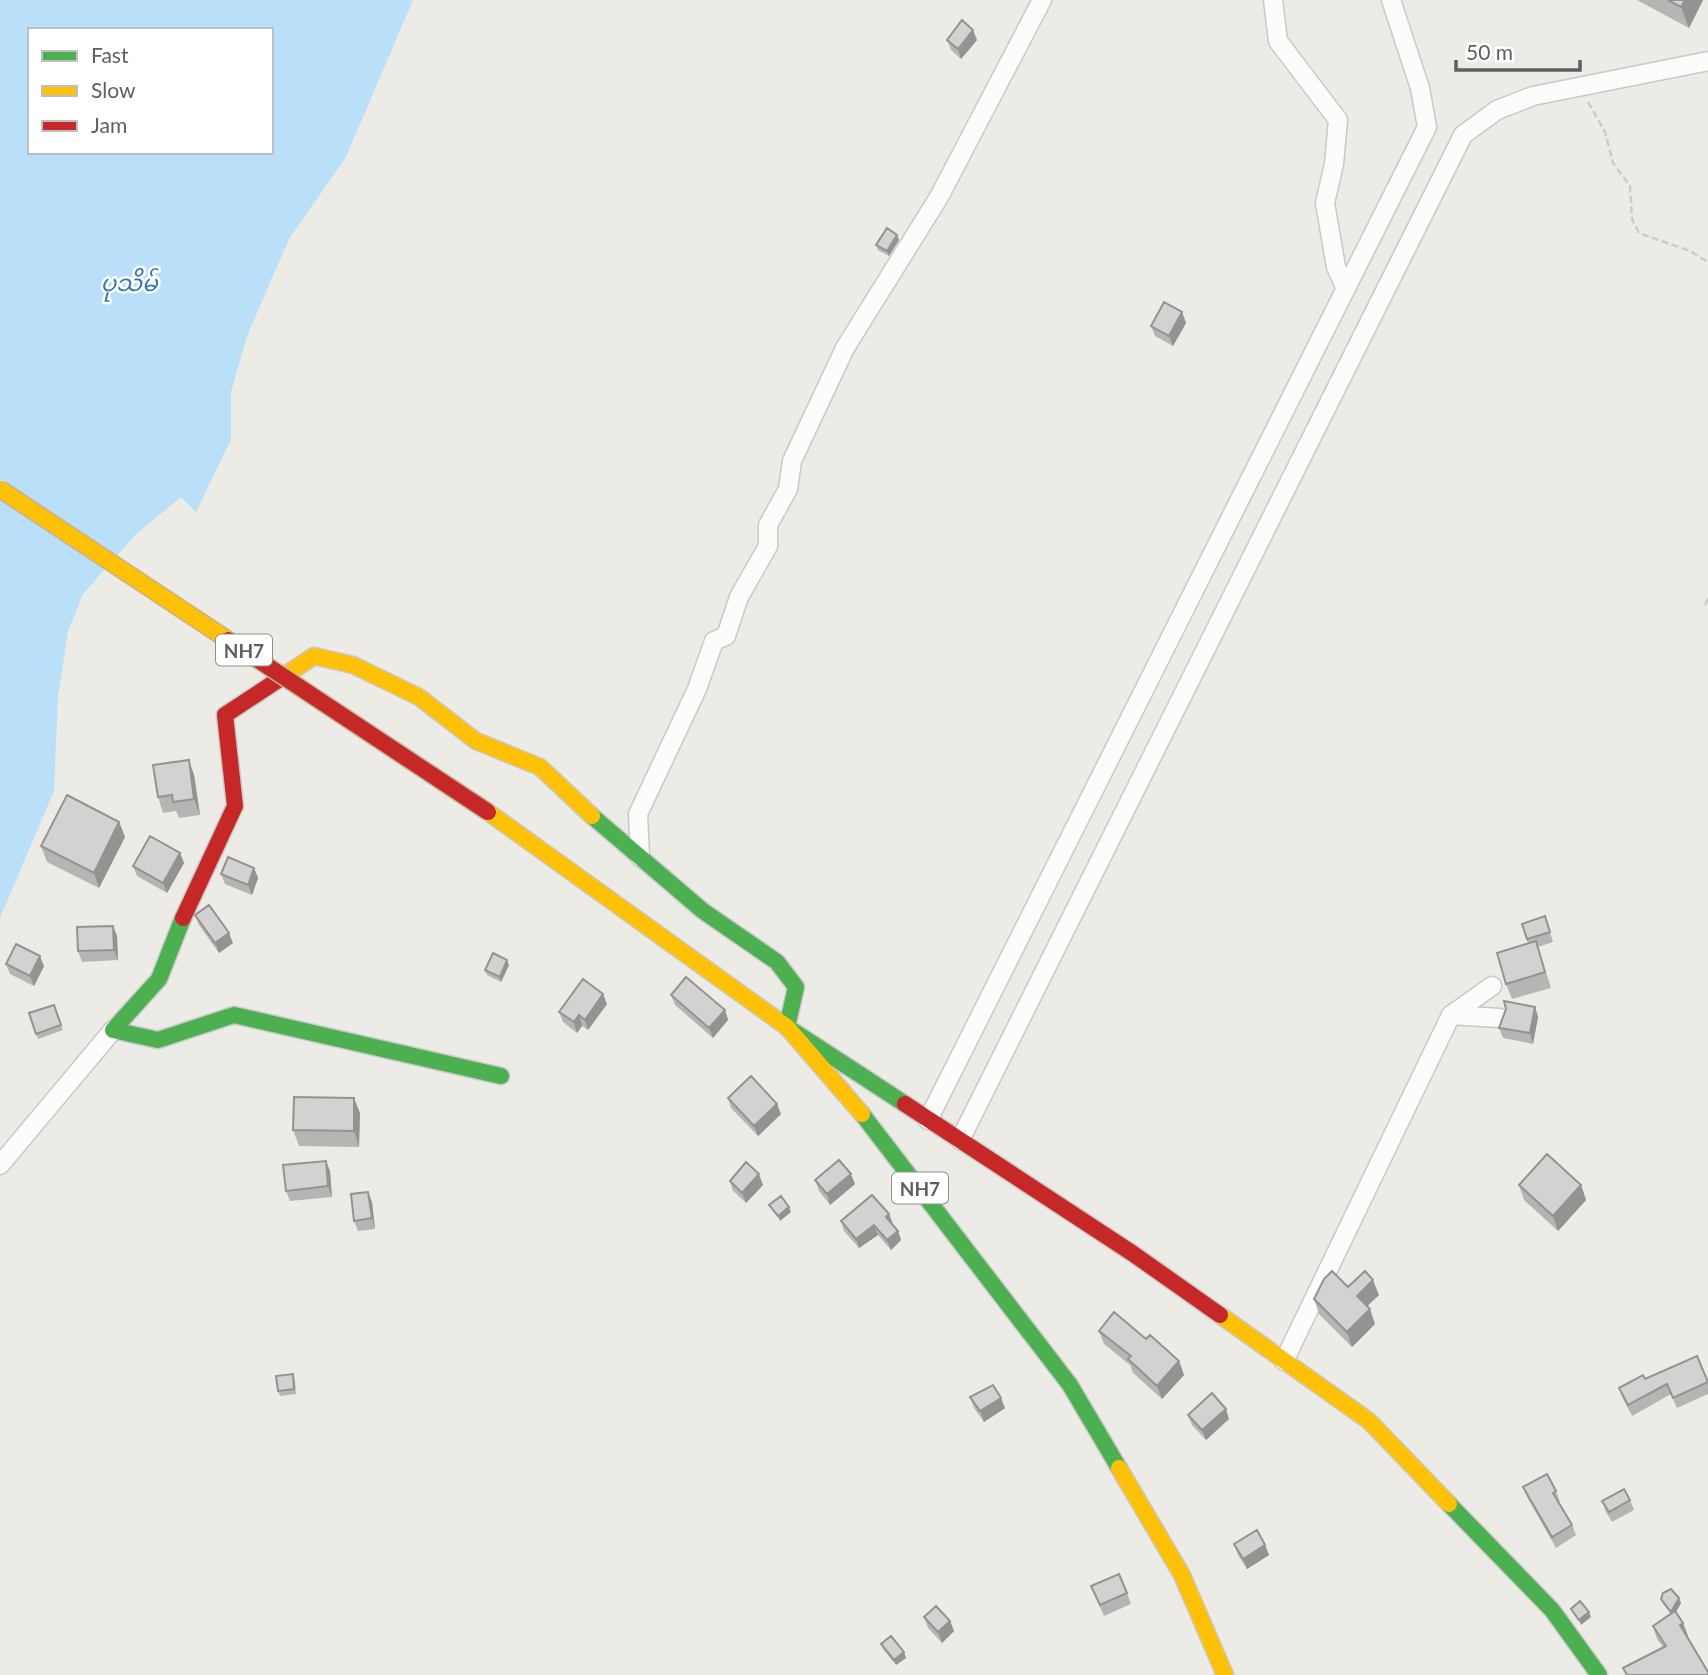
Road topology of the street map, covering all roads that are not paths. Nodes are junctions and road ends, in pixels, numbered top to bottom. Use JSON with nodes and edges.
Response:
{"nodes":[{"id":1,"x":1042,"y":0,"type":"edge"},
{"id":2,"x":1273,"y":0,"type":"edge"},
{"id":3,"x":1391,"y":0,"type":"edge"},
{"id":4,"x":1708,"y":61,"type":"edge"},
{"id":5,"x":1346,"y":289,"type":"junction"},
{"id":6,"x":0,"y":489,"type":"edge"},
{"id":7,"x":640,"y":857,"type":"junction"},
{"id":8,"x":1492,"y":986,"type":"dead end"},
{"id":9,"x":1451,"y":1015,"type":"junction"},
{"id":10,"x":1499,"y":1018,"type":"edge"},
{"id":11,"x":787,"y":1027,"type":"junction"},
{"id":12,"x":113,"y":1030,"type":"junction"},
{"id":13,"x":501,"y":1076,"type":"dead end"},
{"id":14,"x":928,"y":1120,"type":"junction"},
{"id":15,"x":960,"y":1140,"type":"junction"},
{"id":16,"x":0,"y":1165,"type":"edge"},
{"id":17,"x":1284,"y":1361,"type":"junction"},
{"id":18,"x":1225,"y":1675,"type":"edge"},
{"id":19,"x":1599,"y":1675,"type":"edge"}],
"edges":[{"from":1,"to":7,"type":"street"},
{"from":2,"to":5,"type":"street"},
{"from":3,"to":5,"type":"street"},
{"from":4,"to":15,"type":"street"},
{"from":5,"to":14,"type":"street"},
{"from":6,"to":11,"type":"main road","number":"NH7","bridge":true},
{"from":7,"to":11,"type":"main road"},
{"from":7,"to":12,"type":"main road"},
{"from":8,"to":9,"type":"street"},
{"from":9,"to":10,"type":"street"},
{"from":9,"to":17,"type":"street"},
{"from":11,"to":14,"type":"main road"},
{"from":11,"to":18,"type":"main road","number":"NH7"},
{"from":12,"to":13,"type":"main road"},
{"from":12,"to":16,"type":"street"},
{"from":14,"to":15,"type":"main road"},
{"from":15,"to":17,"type":"main road"},
{"from":17,"to":19,"type":"main road"}]}
